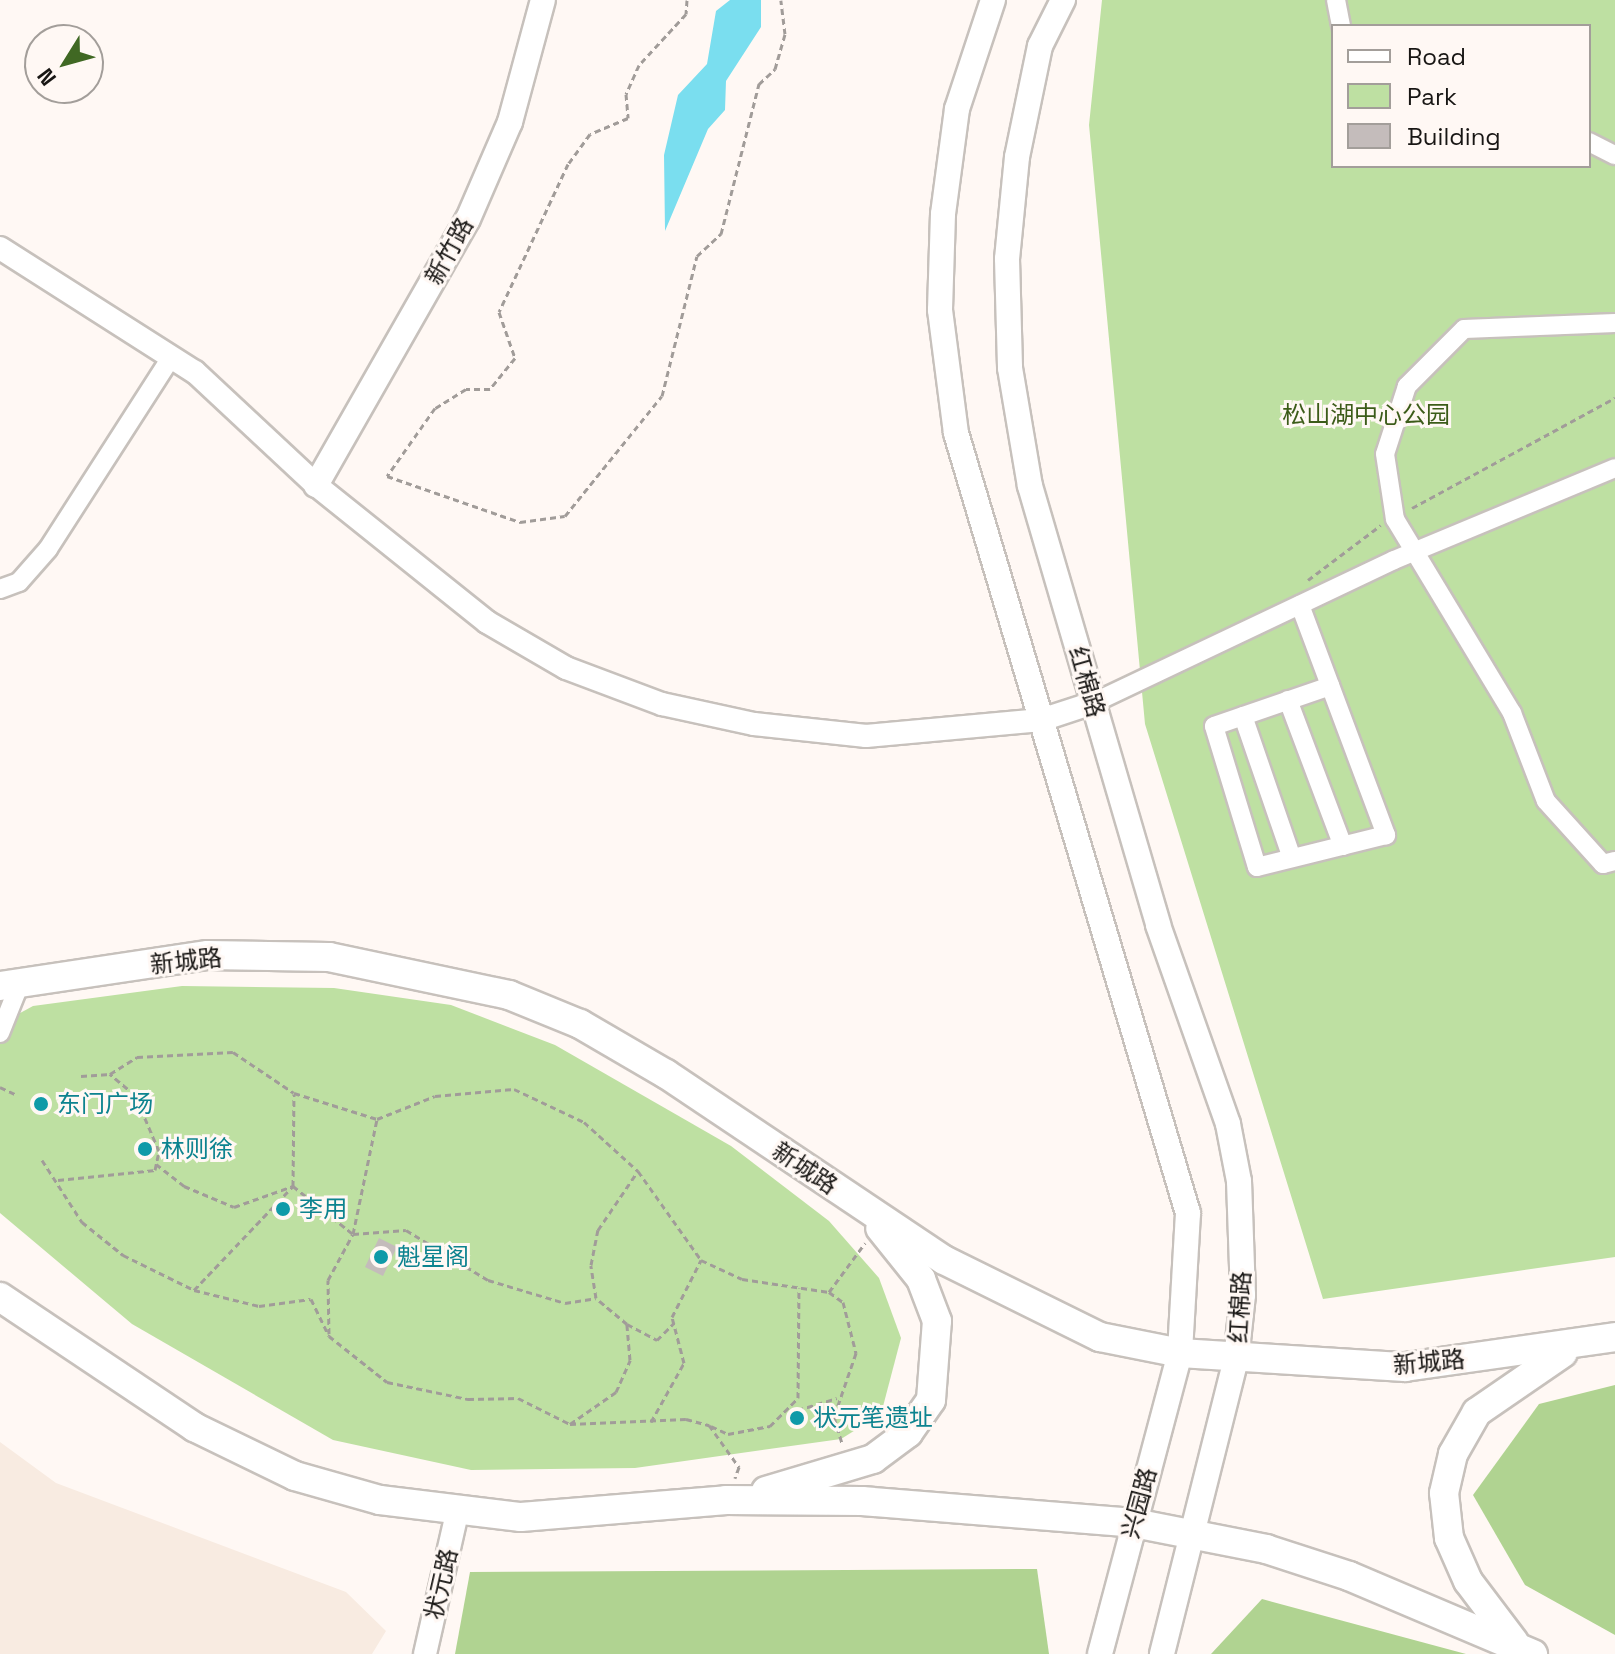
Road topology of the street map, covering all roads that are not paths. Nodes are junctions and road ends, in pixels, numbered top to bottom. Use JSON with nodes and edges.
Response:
{"nodes":[{"id":1,"x":543,"y":0,"type":"edge"},
{"id":2,"x":993,"y":0,"type":"edge"},
{"id":3,"x":1063,"y":0,"type":"edge"},
{"id":4,"x":1336,"y":0,"type":"edge"},
{"id":5,"x":1341,"y":24,"type":"edge"},
{"id":6,"x":1591,"y":143,"type":"edge"},
{"id":7,"x":1615,"y":155,"type":"edge"},
{"id":8,"x":0,"y":248,"type":"edge"},
{"id":9,"x":1615,"y":323,"type":"edge"},
{"id":10,"x":172,"y":356,"type":"junction"},
{"id":11,"x":1615,"y":468,"type":"edge"},
{"id":12,"x":316,"y":485,"type":"junction"},
{"id":13,"x":1417,"y":551,"type":"junction"},
{"id":14,"x":0,"y":589,"type":"edge"},
{"id":15,"x":1300,"y":605,"type":"junction"},
{"id":16,"x":1330,"y":686,"type":"junction"},
{"id":17,"x":1288,"y":700,"type":"junction"},
{"id":18,"x":1093,"y":703,"type":"junction"},
{"id":19,"x":1243,"y":716,"type":"junction"},
{"id":20,"x":1041,"y":720,"type":"junction"},
{"id":21,"x":1343,"y":846,"type":"junction"},
{"id":22,"x":1292,"y":858,"type":"junction"},
{"id":23,"x":1615,"y":861,"type":"edge"},
{"id":24,"x":7,"y":988,"type":"edge"},
{"id":25,"x":0,"y":1033,"type":"edge"},
{"id":26,"x":842,"y":1192,"type":"junction"},
{"id":27,"x":0,"y":1297,"type":"edge"},
{"id":28,"x":1615,"y":1337,"type":"edge"},
{"id":29,"x":1574,"y":1346,"type":"junction"},
{"id":30,"x":1180,"y":1353,"type":"junction"},
{"id":31,"x":1236,"y":1359,"type":"junction"},
{"id":32,"x":726,"y":1500,"type":"junction"},
{"id":33,"x":457,"y":1513,"type":"junction"},
{"id":34,"x":1134,"y":1523,"type":"junction"},
{"id":35,"x":1193,"y":1535,"type":"junction"},
{"id":36,"x":1526,"y":1651,"type":"edge"},
{"id":37,"x":425,"y":1654,"type":"edge"},
{"id":38,"x":1100,"y":1654,"type":"edge"},
{"id":39,"x":1162,"y":1654,"type":"edge"}],
"edges":[{"from":1,"to":12,"type":"main road","name":"新竹路"},
{"from":2,"to":20,"type":"main road"},
{"from":3,"to":18,"type":"main road","name":"红棉路"},
{"from":4,"to":5,"type":"street"},
{"from":6,"to":7,"type":"street"},
{"from":8,"to":10,"type":"street"},
{"from":9,"to":13,"type":"street"},
{"from":10,"to":12,"type":"street"},
{"from":10,"to":14,"type":"street"},
{"from":11,"to":13,"type":"street"},
{"from":12,"to":20,"type":"street"},
{"from":13,"to":15,"type":"street"},
{"from":13,"to":23,"type":"street"},
{"from":15,"to":16,"type":"street"},
{"from":15,"to":18,"type":"street"},
{"from":16,"to":17,"type":"street"},
{"from":16,"to":21,"type":"street"},
{"from":17,"to":19,"type":"street"},
{"from":17,"to":21,"type":"street"},
{"from":18,"to":20,"type":"street"},
{"from":18,"to":31,"type":"main road","name":"红棉路"},
{"from":19,"to":22,"type":"street"},
{"from":19,"to":22,"type":"street"},
{"from":20,"to":30,"type":"main road"},
{"from":21,"to":22,"type":"street"},
{"from":24,"to":25,"type":"street"},
{"from":24,"to":26,"type":"main road","name":"新城路"},
{"from":26,"to":30,"type":"main road","name":"新城路"},
{"from":26,"to":32,"type":"main road"},
{"from":27,"to":33,"type":"main road"},
{"from":28,"to":29,"type":"main road","name":"新城路"},
{"from":29,"to":31,"type":"main road","name":"新城路"},
{"from":29,"to":36,"type":"main road"},
{"from":30,"to":31,"type":"main road","name":"新城路"},
{"from":30,"to":34,"type":"main road","name":"兴园路"},
{"from":31,"to":35,"type":"main road"},
{"from":32,"to":33,"type":"main road"},
{"from":32,"to":34,"type":"main road"},
{"from":33,"to":37,"type":"street","name":"状元路"},
{"from":34,"to":35,"type":"main road"},
{"from":34,"to":38,"type":"main road","name":"兴园路"},
{"from":35,"to":36,"type":"main road"},
{"from":35,"to":39,"type":"main road"}]}
